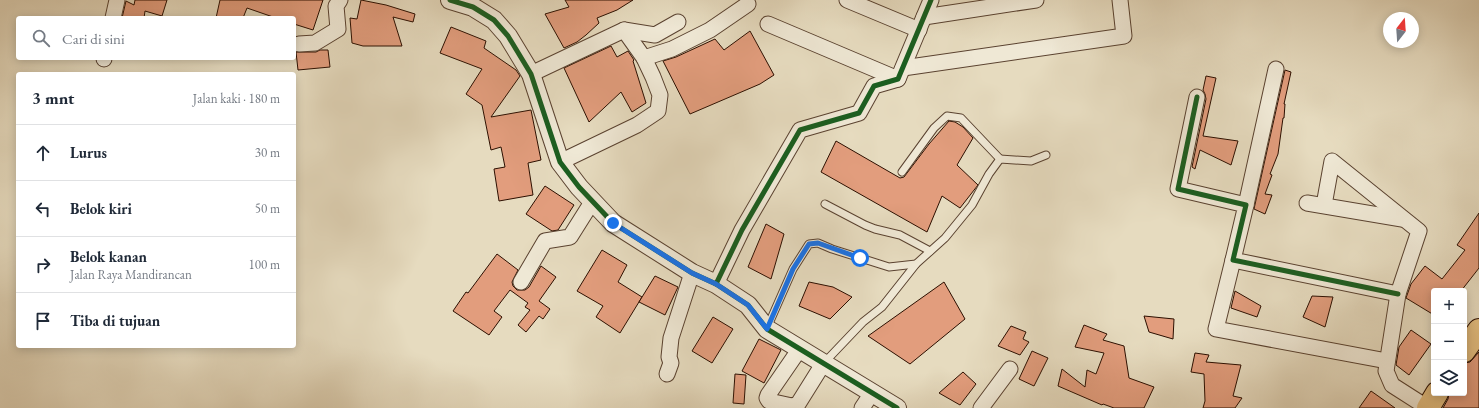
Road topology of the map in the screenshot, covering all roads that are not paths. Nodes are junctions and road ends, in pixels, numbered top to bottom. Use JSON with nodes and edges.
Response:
{"nodes":[{"id":1,"x":117,"y":0,"type":"edge"},
{"id":2,"x":340,"y":0,"type":"edge"},
{"id":3,"x":450,"y":0,"type":"edge"},
{"id":4,"x":847,"y":0,"type":"edge"},
{"id":5,"x":931,"y":0,"type":"edge"},
{"id":6,"x":1036,"y":0,"type":"edge"},
{"id":7,"x":1120,"y":0,"type":"edge"},
{"id":8,"x":748,"y":4,"type":"dead end"},
{"id":9,"x":113,"y":16,"type":"edge"},
{"id":10,"x":678,"y":22,"type":"dead end"},
{"id":11,"x":922,"y":23,"type":"junction"},
{"id":12,"x":768,"y":24,"type":"dead end"},
{"id":13,"x":624,"y":30,"type":"junction"},
{"id":14,"x":299,"y":44,"type":"dead end"},
{"id":15,"x":644,"y":58,"type":"junction"},
{"id":16,"x":1276,"y":69,"type":"dead end"},
{"id":17,"x":531,"y":74,"type":"junction"},
{"id":18,"x":901,"y":74,"type":"junction"},
{"id":19,"x":1197,"y":98,"type":"dead end"},
{"id":20,"x":1046,"y":155,"type":"dead end"},
{"id":21,"x":1000,"y":159,"type":"junction"},
{"id":22,"x":560,"y":162,"type":"junction"},
{"id":23,"x":902,"y":172,"type":"dead end"},
{"id":24,"x":592,"y":202,"type":"junction"},
{"id":25,"x":1307,"y":202,"type":"dead end"},
{"id":26,"x":825,"y":204,"type":"dead end"},
{"id":27,"x":1324,"y":205,"type":"junction"},
{"id":28,"x":1246,"y":206,"type":"junction"},
{"id":29,"x":1404,"y":219,"type":"junction"},
{"id":30,"x":930,"y":251,"type":"junction"},
{"id":31,"x":1233,"y":260,"type":"junction"},
{"id":32,"x":916,"y":264,"type":"junction"},
{"id":33,"x":692,"y":273,"type":"junction"},
{"id":34,"x":521,"y":282,"type":"dead end"},
{"id":35,"x":716,"y":284,"type":"junction"},
{"id":36,"x":1398,"y":294,"type":"junction"},
{"id":37,"x":767,"y":329,"type":"junction"},
{"id":38,"x":1479,"y":330,"type":"edge"},
{"id":39,"x":1467,"y":347,"type":"edge"},
{"id":40,"x":800,"y":350,"type":"junction"},
{"id":41,"x":1387,"y":361,"type":"junction"},
{"id":42,"x":823,"y":364,"type":"junction"},
{"id":43,"x":1010,"y":368,"type":"dead end"},
{"id":44,"x":667,"y":374,"type":"dead end"},
{"id":45,"x":872,"y":393,"type":"junction"},
{"id":46,"x":1435,"y":396,"type":"edge"},
{"id":47,"x":862,"y":408,"type":"edge"},
{"id":48,"x":897,"y":408,"type":"edge"},
{"id":49,"x":982,"y":408,"type":"edge"},
{"id":50,"x":1428,"y":408,"type":"edge"}],
"edges":[{"from":1,"to":9,"type":"street"},
{"from":2,"to":14,"type":"street"},
{"from":3,"to":17,"type":"street"},
{"from":4,"to":11,"type":"street"},
{"from":5,"to":11,"type":"street"},
{"from":6,"to":11,"type":"street"},
{"from":7,"to":18,"type":"street"},
{"from":8,"to":15,"type":"street"},
{"from":10,"to":13,"type":"street"},
{"from":11,"to":18,"type":"street"},
{"from":12,"to":18,"type":"street"},
{"from":13,"to":15,"type":"street"},
{"from":13,"to":17,"type":"street"},
{"from":15,"to":22,"type":"street"},
{"from":16,"to":28,"type":"street"},
{"from":17,"to":22,"type":"street"},
{"from":18,"to":35,"type":"street"},
{"from":19,"to":28,"type":"street"},
{"from":20,"to":21,"type":"lane"},
{"from":21,"to":23,"type":"lane"},
{"from":21,"to":30,"type":"lane"},
{"from":22,"to":24,"type":"street"},
{"from":24,"to":33,"type":"street"},
{"from":24,"to":34,"type":"street"},
{"from":25,"to":27,"type":"street"},
{"from":26,"to":30,"type":"lane"},
{"from":27,"to":29,"type":"street"},
{"from":27,"to":29,"type":"street"},
{"from":28,"to":31,"type":"street"},
{"from":29,"to":36,"type":"street"},
{"from":30,"to":32,"type":"lane"},
{"from":31,"to":36,"type":"street"},
{"from":31,"to":41,"type":"street"},
{"from":32,"to":37,"type":"lane"},
{"from":32,"to":42,"type":"lane"},
{"from":33,"to":35,"type":"street"},
{"from":33,"to":44,"type":"street"},
{"from":35,"to":37,"type":"street"},
{"from":36,"to":41,"type":"street"},
{"from":37,"to":40,"type":"street"},
{"from":38,"to":39,"type":"highway"},
{"from":40,"to":42,"type":"street"},
{"from":40,"to":42,"type":"street"},
{"from":41,"to":50,"type":"street"},
{"from":42,"to":45,"type":"street"},
{"from":43,"to":49,"type":"street"},
{"from":45,"to":47,"type":"street"},
{"from":45,"to":48,"type":"street"},
{"from":46,"to":50,"type":"highway"}]}
